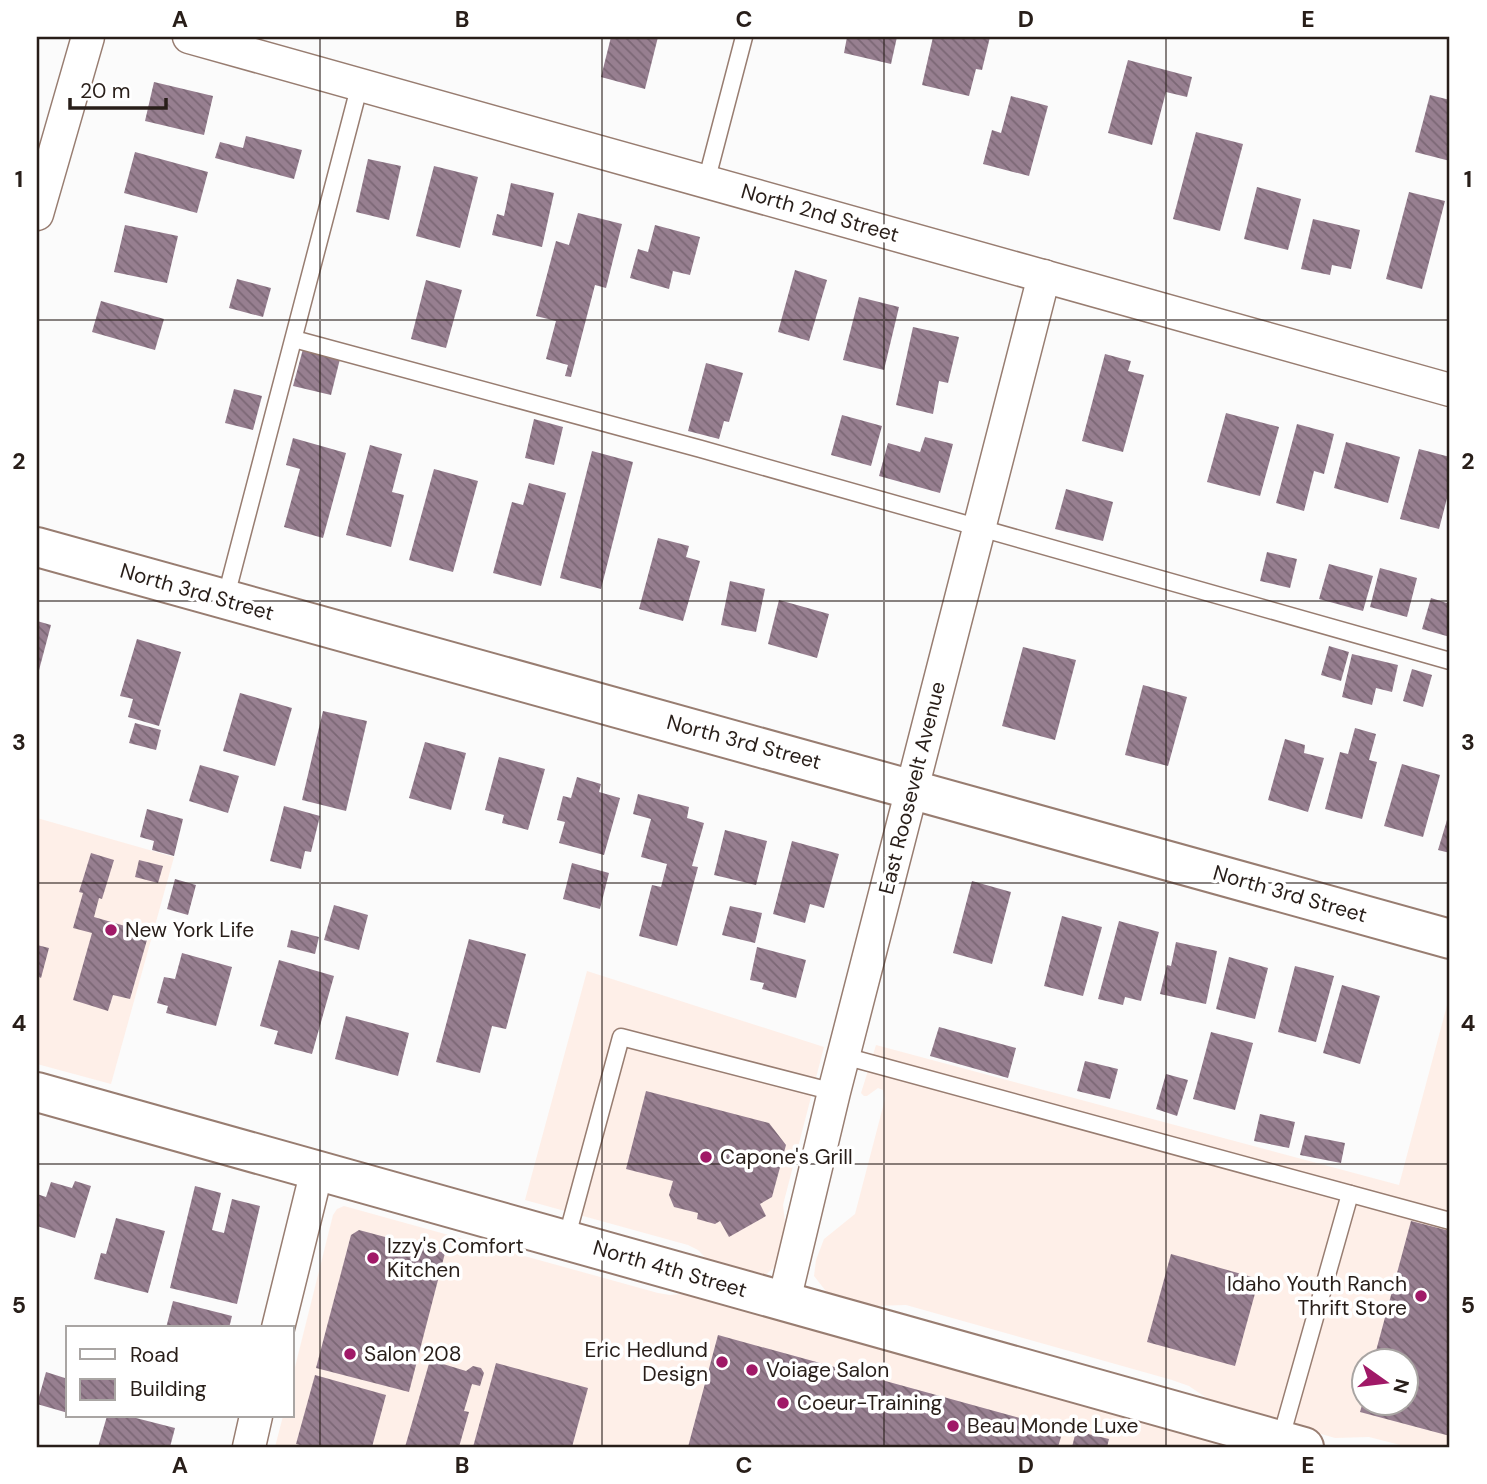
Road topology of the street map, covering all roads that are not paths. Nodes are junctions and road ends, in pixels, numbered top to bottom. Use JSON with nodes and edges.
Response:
{"nodes":[{"id":1,"x":88,"y":37,"type":"edge"},
{"id":2,"x":189,"y":37,"type":"edge"},
{"id":3,"x":744,"y":37,"type":"edge"},
{"id":4,"x":360,"y":84,"type":"junction"},
{"id":5,"x":706,"y":182,"type":"junction"},
{"id":6,"x":37,"y":214,"type":"edge"},
{"id":7,"x":1044,"y":276,"type":"junction"},
{"id":8,"x":294,"y":338,"type":"junction"},
{"id":9,"x":1450,"y":390,"type":"edge"},
{"id":10,"x":979,"y":528,"type":"junction"},
{"id":11,"x":37,"y":547,"type":"edge"},
{"id":12,"x":225,"y":600,"type":"junction"},
{"id":13,"x":1450,"y":662,"type":"edge"},
{"id":14,"x":913,"y":788,"type":"junction"},
{"id":15,"x":1450,"y":939,"type":"edge"},
{"id":16,"x":844,"y":1056,"type":"junction"},
{"id":17,"x":37,"y":1092,"type":"edge"},
{"id":18,"x":834,"y":1092,"type":"junction"},
{"id":19,"x":317,"y":1170,"type":"junction"},
{"id":20,"x":1350,"y":1194,"type":"junction"},
{"id":21,"x":1450,"y":1221,"type":"edge"},
{"id":22,"x":566,"y":1240,"type":"junction"},
{"id":23,"x":784,"y":1301,"type":"junction"},
{"id":24,"x":278,"y":1326,"type":"edge"},
{"id":25,"x":256,"y":1418,"type":"edge"},
{"id":26,"x":1268,"y":1442,"type":"edge"},
{"id":27,"x":249,"y":1447,"type":"edge"}],
"edges":[{"from":1,"to":6,"type":"street"},
{"from":2,"to":4,"type":"street","name":"North 2nd Street"},
{"from":3,"to":5,"type":"lane"},
{"from":4,"to":5,"type":"street","name":"North 2nd Street"},
{"from":4,"to":8,"type":"lane"},
{"from":5,"to":7,"type":"street","name":"North 2nd Street"},
{"from":7,"to":9,"type":"street","name":"North 2nd Street"},
{"from":7,"to":10,"type":"street","name":"East Roosevelt Avenue"},
{"from":8,"to":10,"type":"lane"},
{"from":8,"to":12,"type":"lane"},
{"from":10,"to":13,"type":"lane"},
{"from":10,"to":14,"type":"street","name":"East Roosevelt Avenue"},
{"from":11,"to":12,"type":"main road","name":"North 3rd Street"},
{"from":12,"to":14,"type":"main road","name":"North 3rd Street"},
{"from":14,"to":15,"type":"main road","name":"North 3rd Street"},
{"from":14,"to":16,"type":"street","name":"East Roosevelt Avenue"},
{"from":16,"to":18,"type":"street","name":"East Roosevelt Avenue"},
{"from":16,"to":20,"type":"lane"},
{"from":17,"to":19,"type":"main road","name":"North 4th Street"},
{"from":18,"to":22,"type":"lane"},
{"from":18,"to":23,"type":"street","name":"East Roosevelt Avenue"},
{"from":19,"to":22,"type":"main road","name":"North 4th Street"},
{"from":19,"to":24,"type":"street"},
{"from":20,"to":21,"type":"lane"},
{"from":20,"to":26,"type":"lane"},
{"from":22,"to":23,"type":"main road","name":"North 4th Street"},
{"from":23,"to":26,"type":"main road","name":"North 4th Street"},
{"from":25,"to":27,"type":"street"}]}
